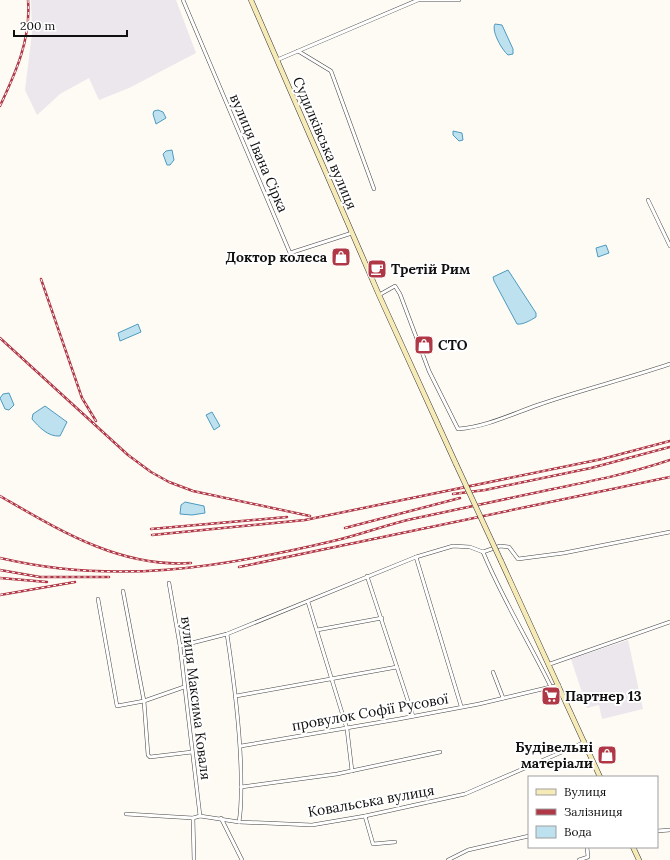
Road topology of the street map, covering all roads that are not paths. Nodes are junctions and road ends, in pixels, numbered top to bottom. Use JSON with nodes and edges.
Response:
{"nodes":[{"id":1,"x":183,"y":0,"type":"edge"},
{"id":2,"x":251,"y":0,"type":"edge"},
{"id":3,"x":459,"y":0,"type":"edge"},
{"id":4,"x":298,"y":51,"type":"junction"},
{"id":5,"x":277,"y":60,"type":"junction"},
{"id":6,"x":374,"y":189,"type":"dead end"},
{"id":7,"x":648,"y":200,"type":"dead end"},
{"id":8,"x":352,"y":233,"type":"junction"},
{"id":9,"x":670,"y":246,"type":"edge"},
{"id":10,"x":379,"y":295,"type":"junction"},
{"id":11,"x":670,"y":364,"type":"edge"},
{"id":12,"x":670,"y":532,"type":"edge"},
{"id":13,"x":483,"y":552,"type":"junction"},
{"id":14,"x":416,"y":557,"type":"junction"},
{"id":15,"x":367,"y":576,"type":"junction"},
{"id":16,"x":169,"y":583,"type":"dead end"},
{"id":17,"x":123,"y":591,"type":"dead end"},
{"id":18,"x":98,"y":599,"type":"dead end"},
{"id":19,"x":308,"y":602,"type":"junction"},
{"id":20,"x":382,"y":618,"type":"junction"},
{"id":21,"x":670,"y":622,"type":"edge"},
{"id":22,"x":317,"y":630,"type":"junction"},
{"id":23,"x":227,"y":634,"type":"junction"},
{"id":24,"x":180,"y":646,"type":"junction"},
{"id":25,"x":550,"y":664,"type":"junction"},
{"id":26,"x":397,"y":667,"type":"junction"},
{"id":27,"x":493,"y":672,"type":"dead end"},
{"id":28,"x":332,"y":679,"type":"junction"},
{"id":29,"x":559,"y":685,"type":"junction"},
{"id":30,"x":184,"y":687,"type":"junction"},
{"id":31,"x":551,"y":687,"type":"junction"},
{"id":32,"x":236,"y":696,"type":"junction"},
{"id":33,"x":503,"y":698,"type":"junction"},
{"id":34,"x":144,"y":701,"type":"junction"},
{"id":35,"x":461,"y":706,"type":"junction"},
{"id":36,"x":413,"y":716,"type":"junction"},
{"id":37,"x":347,"y":729,"type":"junction"},
{"id":38,"x":585,"y":742,"type":"junction"},
{"id":39,"x":241,"y":746,"type":"junction"},
{"id":40,"x":192,"y":752,"type":"junction"},
{"id":41,"x":440,"y":752,"type":"dead end"},
{"id":42,"x":352,"y":771,"type":"junction"},
{"id":43,"x":600,"y":776,"type":"edge"},
{"id":44,"x":241,"y":787,"type":"junction"},
{"id":45,"x":126,"y":814,"type":"dead end"},
{"id":46,"x":200,"y":816,"type":"junction"},
{"id":47,"x":365,"y":816,"type":"junction"},
{"id":48,"x":194,"y":818,"type":"junction"},
{"id":49,"x":220,"y":818,"type":"junction"},
{"id":50,"x":239,"y":822,"type":"junction"},
{"id":51,"x":670,"y":830,"type":"edge"},
{"id":52,"x":658,"y":831,"type":"edge"},
{"id":53,"x":528,"y":836,"type":"edge"},
{"id":54,"x":395,"y":842,"type":"dead end"},
{"id":55,"x":587,"y":848,"type":"edge"},
{"id":56,"x":633,"y":848,"type":"edge"},
{"id":57,"x":194,"y":860,"type":"edge"},
{"id":58,"x":242,"y":860,"type":"edge"},
{"id":59,"x":448,"y":860,"type":"edge"},
{"id":60,"x":579,"y":860,"type":"edge"},
{"id":61,"x":639,"y":860,"type":"edge"}],
"edges":[{"from":1,"to":8,"type":"street","name":"вулиця Івана Сірка"},
{"from":2,"to":5,"type":"main road","name":"Судилківська вулиця"},
{"from":3,"to":4,"type":"street"},
{"from":4,"to":5,"type":"street"},
{"from":4,"to":6,"type":"street"},
{"from":5,"to":8,"type":"main road","name":"Судилківська вулиця"},
{"from":7,"to":9,"type":"street"},
{"from":8,"to":10,"type":"main road","name":"Судилківська вулиця"},
{"from":10,"to":11,"type":"street"},
{"from":10,"to":25,"type":"main road","name":"Судилківська вулиця","bridge":true},
{"from":12,"to":13,"type":"street"},
{"from":13,"to":14,"type":"street"},
{"from":13,"to":31,"type":"street"},
{"from":14,"to":15,"type":"street"},
{"from":14,"to":35,"type":"street"},
{"from":15,"to":19,"type":"street"},
{"from":15,"to":20,"type":"street"},
{"from":16,"to":24,"type":"street","name":"вулиця Максима Коваля"},
{"from":17,"to":34,"type":"street"},
{"from":18,"to":34,"type":"street"},
{"from":19,"to":22,"type":"street"},
{"from":19,"to":23,"type":"street"},
{"from":20,"to":22,"type":"street"},
{"from":20,"to":26,"type":"street"},
{"from":21,"to":25,"type":"street"},
{"from":22,"to":28,"type":"street"},
{"from":23,"to":24,"type":"street"},
{"from":23,"to":32,"type":"street"},
{"from":24,"to":30,"type":"street","name":"вулиця Максима Коваля"},
{"from":25,"to":29,"type":"main road"},
{"from":26,"to":28,"type":"street"},
{"from":26,"to":36,"type":"street"},
{"from":27,"to":33,"type":"street"},
{"from":28,"to":32,"type":"street"},
{"from":28,"to":37,"type":"street"},
{"from":29,"to":31,"type":"street","name":"провулок Софії Русової"},
{"from":29,"to":38,"type":"main road"},
{"from":30,"to":34,"type":"street"},
{"from":30,"to":40,"type":"street","name":"вулиця Максима Коваля"},
{"from":31,"to":33,"type":"street","name":"провулок Софії Русової"},
{"from":32,"to":39,"type":"street"},
{"from":33,"to":35,"type":"street","name":"провулок Софії Русової"},
{"from":34,"to":40,"type":"street"},
{"from":35,"to":36,"type":"street","name":"провулок Софії Русової"},
{"from":36,"to":37,"type":"street","name":"провулок Софії Русової"},
{"from":37,"to":39,"type":"street","name":"провулок Софії Русової"},
{"from":37,"to":42,"type":"street"},
{"from":38,"to":43,"type":"main road"},
{"from":38,"to":47,"type":"street","name":"Ковальська вулиця"},
{"from":39,"to":44,"type":"street"},
{"from":40,"to":46,"type":"street","name":"вулиця Максима Коваля"},
{"from":41,"to":42,"type":"street"},
{"from":42,"to":44,"type":"street"},
{"from":44,"to":50,"type":"street"},
{"from":45,"to":48,"type":"street","name":"Ковальська вулиця"},
{"from":46,"to":48,"type":"street","name":"Ковальська вулиця"},
{"from":46,"to":49,"type":"street","name":"Ковальська вулиця"},
{"from":47,"to":50,"type":"street","name":"Ковальська вулиця"},
{"from":47,"to":54,"type":"street"},
{"from":48,"to":57,"type":"street"},
{"from":49,"to":50,"type":"street","name":"Ковальська вулиця"},
{"from":49,"to":58,"type":"street"},
{"from":51,"to":52,"type":"street"},
{"from":53,"to":59,"type":"street"},
{"from":55,"to":60,"type":"street"},
{"from":56,"to":61,"type":"main road"}]}
